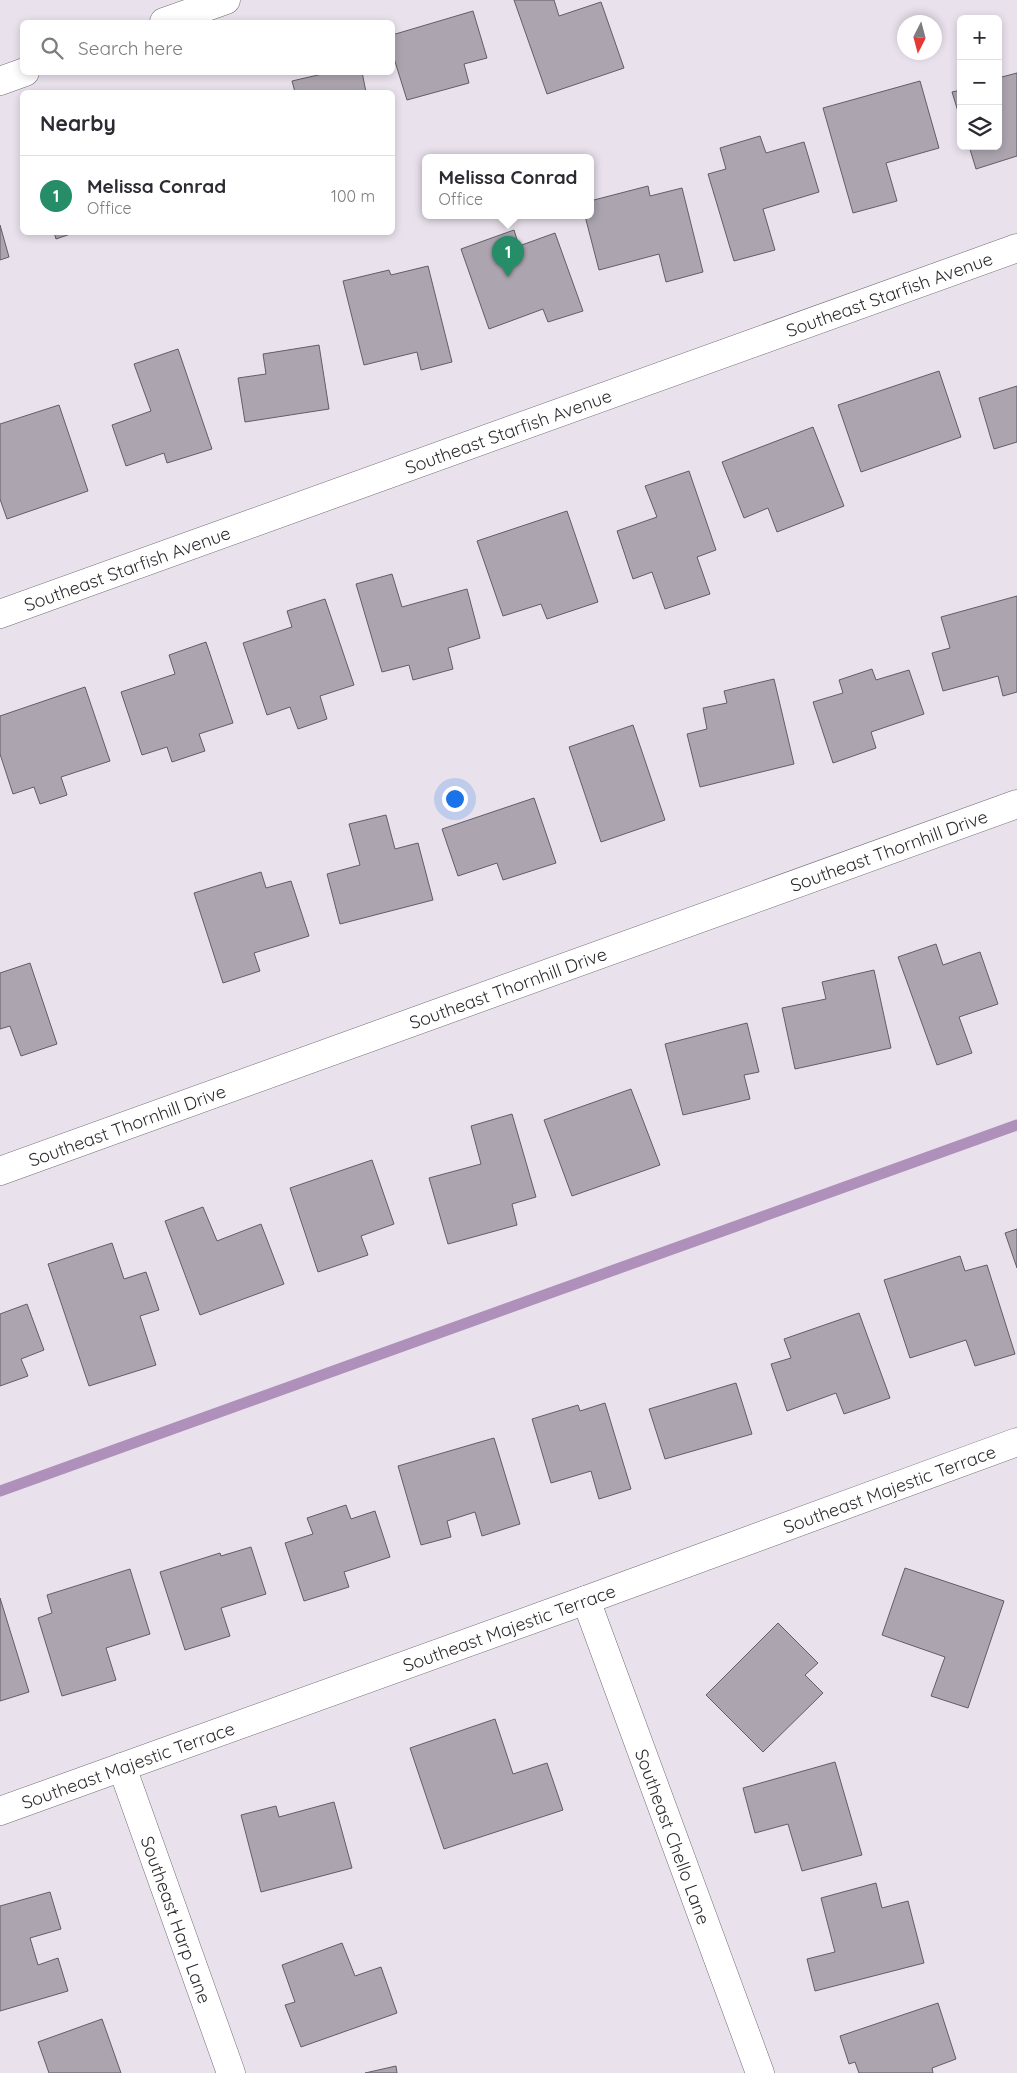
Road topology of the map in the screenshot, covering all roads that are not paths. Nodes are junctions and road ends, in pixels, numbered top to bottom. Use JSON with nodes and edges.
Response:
{"nodes":[{"id":1,"x":226,"y":0,"type":"edge"},
{"id":2,"x":170,"y":20,"type":"edge"},
{"id":3,"x":20,"y":74,"type":"edge"},
{"id":4,"x":0,"y":81,"type":"edge"},
{"id":5,"x":1017,"y":248,"type":"edge"},
{"id":6,"x":0,"y":614,"type":"edge"},
{"id":7,"x":1017,"y":804,"type":"edge"},
{"id":8,"x":0,"y":1171,"type":"edge"},
{"id":9,"x":1017,"y":1442,"type":"edge"},
{"id":10,"x":586,"y":1600,"type":"junction"},
{"id":11,"x":122,"y":1767,"type":"junction"},
{"id":12,"x":0,"y":1810,"type":"edge"},
{"id":13,"x":231,"y":2073,"type":"edge"},
{"id":14,"x":760,"y":2073,"type":"edge"}],
"edges":[{"from":1,"to":2,"type":"street"},
{"from":3,"to":4,"type":"street"},
{"from":5,"to":6,"type":"street","name":"Southeast Starfish Avenue"},
{"from":7,"to":8,"type":"street","name":"Southeast Thornhill Drive"},
{"from":9,"to":10,"type":"street","name":"Southeast Majestic Terrace"},
{"from":10,"to":11,"type":"street","name":"Southeast Majestic Terrace"},
{"from":10,"to":14,"type":"street","name":"Southeast Chello Lane"},
{"from":11,"to":12,"type":"street","name":"Southeast Majestic Terrace"},
{"from":11,"to":13,"type":"street","name":"Southeast Harp Lane"}]}
